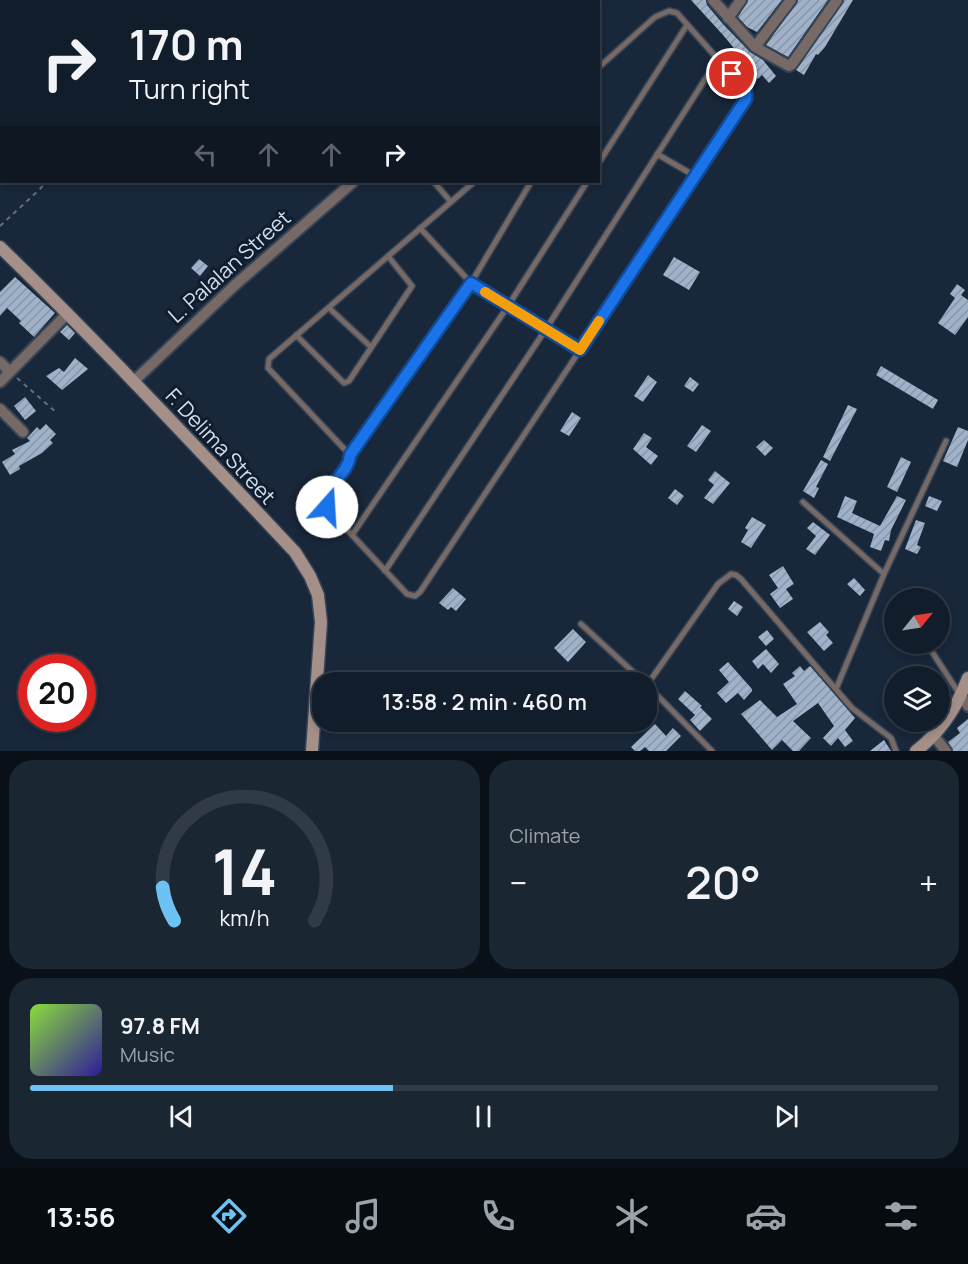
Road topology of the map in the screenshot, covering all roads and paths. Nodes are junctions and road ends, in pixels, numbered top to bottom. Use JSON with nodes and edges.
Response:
{"nodes":[{"id":1,"x":713,"y":0,"type":"edge"},
{"id":2,"x":741,"y":0,"type":"edge"},
{"id":3,"x":791,"y":0,"type":"edge"},
{"id":4,"x":837,"y":0,"type":"edge"},
{"id":5,"x":728,"y":18,"type":"junction"},
{"id":6,"x":687,"y":24,"type":"junction"},
{"id":7,"x":755,"y":47,"type":"junction"},
{"id":8,"x":718,"y":59,"type":"junction"},
{"id":9,"x":600,"y":66,"type":"edge"},
{"id":10,"x":657,"y":154,"type":"junction"},
{"id":11,"x":600,"y":161,"type":"edge"},
{"id":12,"x":695,"y":176,"type":"junction"},
{"id":13,"x":45,"y":183,"type":"edge"},
{"id":14,"x":352,"y":183,"type":"edge"},
{"id":15,"x":435,"y":183,"type":"edge"},
{"id":16,"x":473,"y":183,"type":"edge"},
{"id":17,"x":530,"y":183,"type":"edge"},
{"id":18,"x":586,"y":183,"type":"edge"},
{"id":19,"x":451,"y":202,"type":"junction"},
{"id":20,"x":0,"y":226,"type":"edge"},
{"id":21,"x":420,"y":228,"type":"junction"},
{"id":22,"x":0,"y":247,"type":"edge"},
{"id":23,"x":388,"y":256,"type":"junction"},
{"id":24,"x":471,"y":283,"type":"junction"},
{"id":25,"x":508,"y":306,"type":"junction"},
{"id":26,"x":329,"y":308,"type":"junction"},
{"id":27,"x":68,"y":313,"type":"junction"},
{"id":28,"x":546,"y":329,"type":"junction"},
{"id":29,"x":296,"y":335,"type":"junction"},
{"id":30,"x":370,"y":347,"type":"junction"},
{"id":31,"x":580,"y":350,"type":"junction"},
{"id":32,"x":0,"y":362,"type":"edge"},
{"id":33,"x":10,"y":372,"type":"junction"},
{"id":34,"x":0,"y":382,"type":"edge"},
{"id":35,"x":133,"y":382,"type":"junction"},
{"id":36,"x":0,"y":409,"type":"edge"},
{"id":37,"x":57,"y":413,"type":"dead end"},
{"id":38,"x":23,"y":432,"type":"dead end"},
{"id":39,"x":946,"y":441,"type":"dead end"},
{"id":40,"x":350,"y":455,"type":"junction"},
{"id":41,"x":803,"y":502,"type":"dead end"},
{"id":42,"x":352,"y":535,"type":"junction"},
{"id":43,"x":386,"y":571,"type":"junction"},
{"id":44,"x":884,"y":574,"type":"junction"},
{"id":45,"x":581,"y":624,"type":"dead end"},
{"id":46,"x":933,"y":654,"type":"edge"},
{"id":47,"x":633,"y":672,"type":"edge"},
{"id":48,"x":655,"y":672,"type":"edge"},
{"id":49,"x":968,"y":678,"type":"edge"},
{"id":50,"x":836,"y":689,"type":"junction"},
{"id":51,"x":657,"y":695,"type":"edge"},
{"id":52,"x":964,"y":701,"type":"edge"},
{"id":53,"x":934,"y":736,"type":"junction"},
{"id":54,"x":312,"y":751,"type":"edge"},
{"id":55,"x":712,"y":751,"type":"edge"},
{"id":56,"x":896,"y":751,"type":"edge"},
{"id":57,"x":916,"y":751,"type":"edge"},
{"id":58,"x":946,"y":751,"type":"edge"}],
"edges":[{"from":1,"to":5,"type":"street"},
{"from":2,"to":5,"type":"street"},
{"from":3,"to":7,"type":"street"},
{"from":4,"to":7,"type":"street"},
{"from":5,"to":7,"type":"street"},
{"from":6,"to":8,"type":"lane"},
{"from":6,"to":9,"type":"lane"},
{"from":6,"to":11,"type":"lane"},
{"from":8,"to":10,"type":"lane"},
{"from":8,"to":12,"type":"lane"},
{"from":10,"to":12,"type":"lane"},
{"from":10,"to":28,"type":"lane"},
{"from":12,"to":31,"type":"lane"},
{"from":13,"to":20,"type":"path"},
{"from":14,"to":35,"type":"street","name":"L. Palalan Street"},
{"from":15,"to":19,"type":"lane"},
{"from":16,"to":19,"type":"lane"},
{"from":17,"to":24,"type":"lane"},
{"from":18,"to":25,"type":"lane"},
{"from":19,"to":21,"type":"lane"},
{"from":21,"to":23,"type":"lane"},
{"from":21,"to":24,"type":"lane"},
{"from":22,"to":27,"type":"street","name":"F. Delima Street"},
{"from":23,"to":26,"type":"lane"},
{"from":23,"to":30,"type":"lane"},
{"from":24,"to":25,"type":"lane"},
{"from":24,"to":40,"type":"lane"},
{"from":25,"to":28,"type":"lane"},
{"from":25,"to":42,"type":"lane"},
{"from":26,"to":29,"type":"lane"},
{"from":26,"to":30,"type":"lane"},
{"from":27,"to":33,"type":"street"},
{"from":27,"to":35,"type":"street","name":"F. Delima Street"},
{"from":28,"to":31,"type":"lane"},
{"from":28,"to":43,"type":"lane"},
{"from":29,"to":30,"type":"lane"},
{"from":29,"to":40,"type":"lane"},
{"from":31,"to":43,"type":"lane"},
{"from":32,"to":33,"type":"street"},
{"from":33,"to":34,"type":"street"},
{"from":33,"to":37,"type":"path"},
{"from":35,"to":54,"type":"street","name":"F. Delima Street"},
{"from":36,"to":38,"type":"street"},
{"from":39,"to":44,"type":"lane"},
{"from":40,"to":42,"type":"lane"},
{"from":41,"to":44,"type":"lane"},
{"from":42,"to":43,"type":"lane"},
{"from":44,"to":50,"type":"lane"},
{"from":45,"to":47,"type":"lane"},
{"from":46,"to":52,"type":"lane"},
{"from":48,"to":50,"type":"lane"},
{"from":49,"to":52,"type":"street"},
{"from":50,"to":56,"type":"lane"},
{"from":51,"to":55,"type":"lane"},
{"from":52,"to":53,"type":"street"},
{"from":53,"to":57,"type":"street"},
{"from":53,"to":58,"type":"street"}]}
